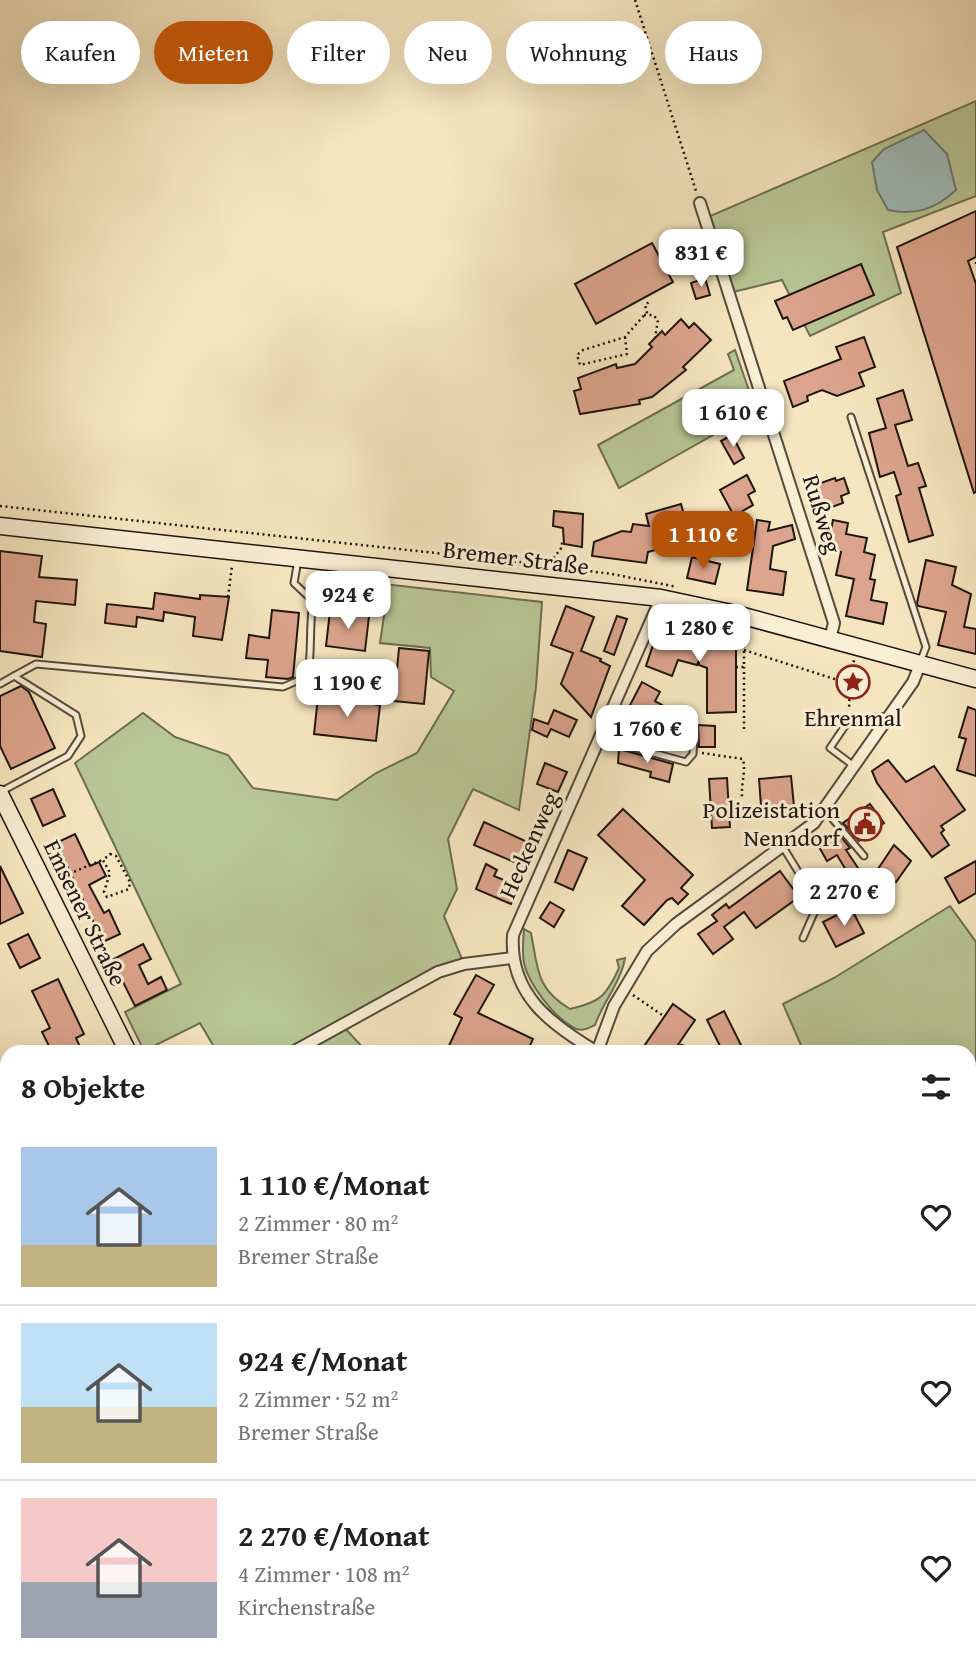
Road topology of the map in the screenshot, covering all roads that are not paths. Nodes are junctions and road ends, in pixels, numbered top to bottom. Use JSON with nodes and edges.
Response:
{"nodes":[{"id":1,"x":700,"y":203,"type":"road end"},
{"id":2,"x":851,"y":417,"type":"dead end"},
{"id":3,"x":0,"y":526,"type":"edge"},
{"id":4,"x":299,"y":557,"type":"junction"},
{"id":5,"x":661,"y":598,"type":"junction"},
{"id":6,"x":830,"y":639,"type":"junction"},
{"id":7,"x":921,"y":662,"type":"junction"},
{"id":8,"x":14,"y":676,"type":"junction"},
{"id":9,"x":976,"y":679,"type":"edge"},
{"id":10,"x":0,"y":684,"type":"edge"},
{"id":11,"x":888,"y":716,"type":"junction"},
{"id":12,"x":599,"y":738,"type":"junction"},
{"id":13,"x":695,"y":739,"type":"dead end"},
{"id":14,"x":855,"y":766,"type":"junction"},
{"id":15,"x":0,"y":793,"type":"edge"},
{"id":16,"x":825,"y":810,"type":"junction"},
{"id":17,"x":783,"y":847,"type":"junction"},
{"id":18,"x":864,"y":856,"type":"dead end"},
{"id":19,"x":818,"y":904,"type":"junction"},
{"id":20,"x":833,"y":906,"type":"dead end"},
{"id":21,"x":803,"y":938,"type":"dead end"},
{"id":22,"x":512,"y":958,"type":"junction"},
{"id":23,"x":125,"y":1045,"type":"edge"},
{"id":24,"x":306,"y":1045,"type":"edge"},
{"id":25,"x":585,"y":1045,"type":"edge"},
{"id":26,"x":599,"y":1045,"type":"edge"}],
"edges":[{"from":1,"to":6,"type":"street","name":"Rußweg"},
{"from":2,"to":7,"type":"lane"},
{"from":3,"to":4,"type":"main road","name":"Bremer Straße"},
{"from":4,"to":5,"type":"main road","name":"Bremer Straße"},
{"from":4,"to":8,"type":"lane"},
{"from":5,"to":6,"type":"main road","name":"Bremer Straße"},
{"from":5,"to":12,"type":"street","name":"Heckenweg"},
{"from":6,"to":7,"type":"main road","name":"Bremer Straße"},
{"from":7,"to":9,"type":"main road","name":"Bremer Straße"},
{"from":7,"to":11,"type":"street"},
{"from":8,"to":10,"type":"lane"},
{"from":8,"to":15,"type":"lane"},
{"from":11,"to":14,"type":"street"},
{"from":11,"to":14,"type":"lane"},
{"from":12,"to":13,"type":"lane"},
{"from":12,"to":22,"type":"street","name":"Heckenweg"},
{"from":14,"to":16,"type":"street"},
{"from":15,"to":23,"type":"main road","name":"Emsener Straße"},
{"from":16,"to":17,"type":"street"},
{"from":16,"to":18,"type":"lane"},
{"from":17,"to":19,"type":"lane"},
{"from":17,"to":26,"type":"street"},
{"from":19,"to":20,"type":"lane"},
{"from":19,"to":21,"type":"lane"},
{"from":22,"to":24,"type":"street"},
{"from":22,"to":25,"type":"street","name":"Heckenweg"}]}
